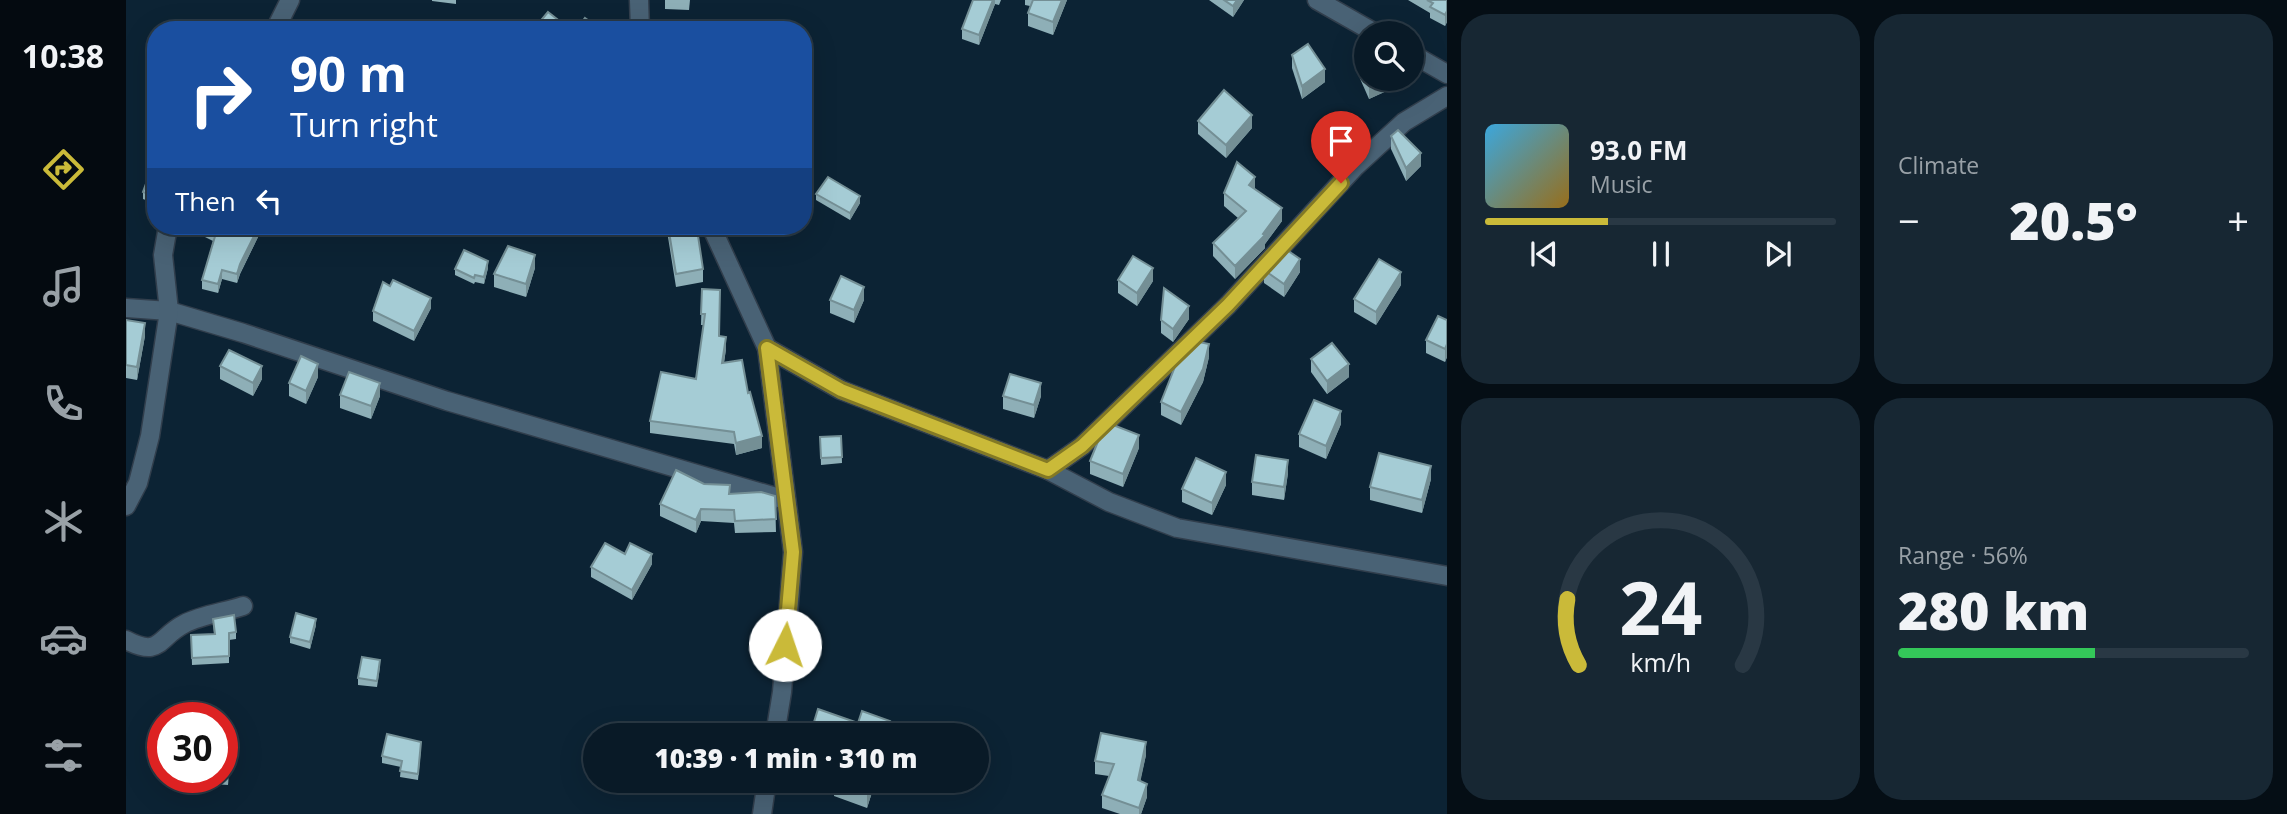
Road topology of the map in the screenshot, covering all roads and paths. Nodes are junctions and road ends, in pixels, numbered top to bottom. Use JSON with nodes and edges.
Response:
{"nodes":[{"id":1,"x":290,"y":0,"type":"edge"},
{"id":2,"x":639,"y":0,"type":"edge"},
{"id":3,"x":1317,"y":0,"type":"edge"},
{"id":4,"x":280,"y":21,"type":"edge"},
{"id":5,"x":640,"y":21,"type":"edge"},
{"id":6,"x":1354,"y":21,"type":"edge"},
{"id":7,"x":1424,"y":61,"type":"edge"},
{"id":8,"x":1447,"y":74,"type":"edge"},
{"id":9,"x":1447,"y":96,"type":"edge"},
{"id":10,"x":166,"y":235,"type":"edge"},
{"id":11,"x":715,"y":235,"type":"edge"},
{"id":12,"x":126,"y":308,"type":"edge"},
{"id":13,"x":169,"y":311,"type":"junction"},
{"id":14,"x":767,"y":348,"type":"junction"},
{"id":15,"x":1048,"y":470,"type":"junction"},
{"id":16,"x":786,"y":500,"type":"junction"},
{"id":17,"x":126,"y":506,"type":"edge"},
{"id":18,"x":1447,"y":576,"type":"edge"},
{"id":19,"x":243,"y":606,"type":"dead end"},
{"id":20,"x":126,"y":640,"type":"edge"},
{"id":21,"x":777,"y":723,"type":"edge"},
{"id":22,"x":765,"y":793,"type":"edge"},
{"id":23,"x":762,"y":814,"type":"edge"}],
"edges":[{"from":1,"to":4,"type":"street"},
{"from":2,"to":5,"type":"street"},
{"from":3,"to":6,"type":"street"},
{"from":7,"to":8,"type":"street"},
{"from":9,"to":15,"type":"street"},
{"from":10,"to":13,"type":"street"},
{"from":11,"to":14,"type":"street"},
{"from":12,"to":13,"type":"street"},
{"from":13,"to":16,"type":"street"},
{"from":13,"to":17,"type":"street"},
{"from":14,"to":15,"type":"street"},
{"from":14,"to":16,"type":"street"},
{"from":15,"to":18,"type":"street"},
{"from":16,"to":21,"type":"street"},
{"from":19,"to":20,"type":"street"},
{"from":22,"to":23,"type":"street"}]}
